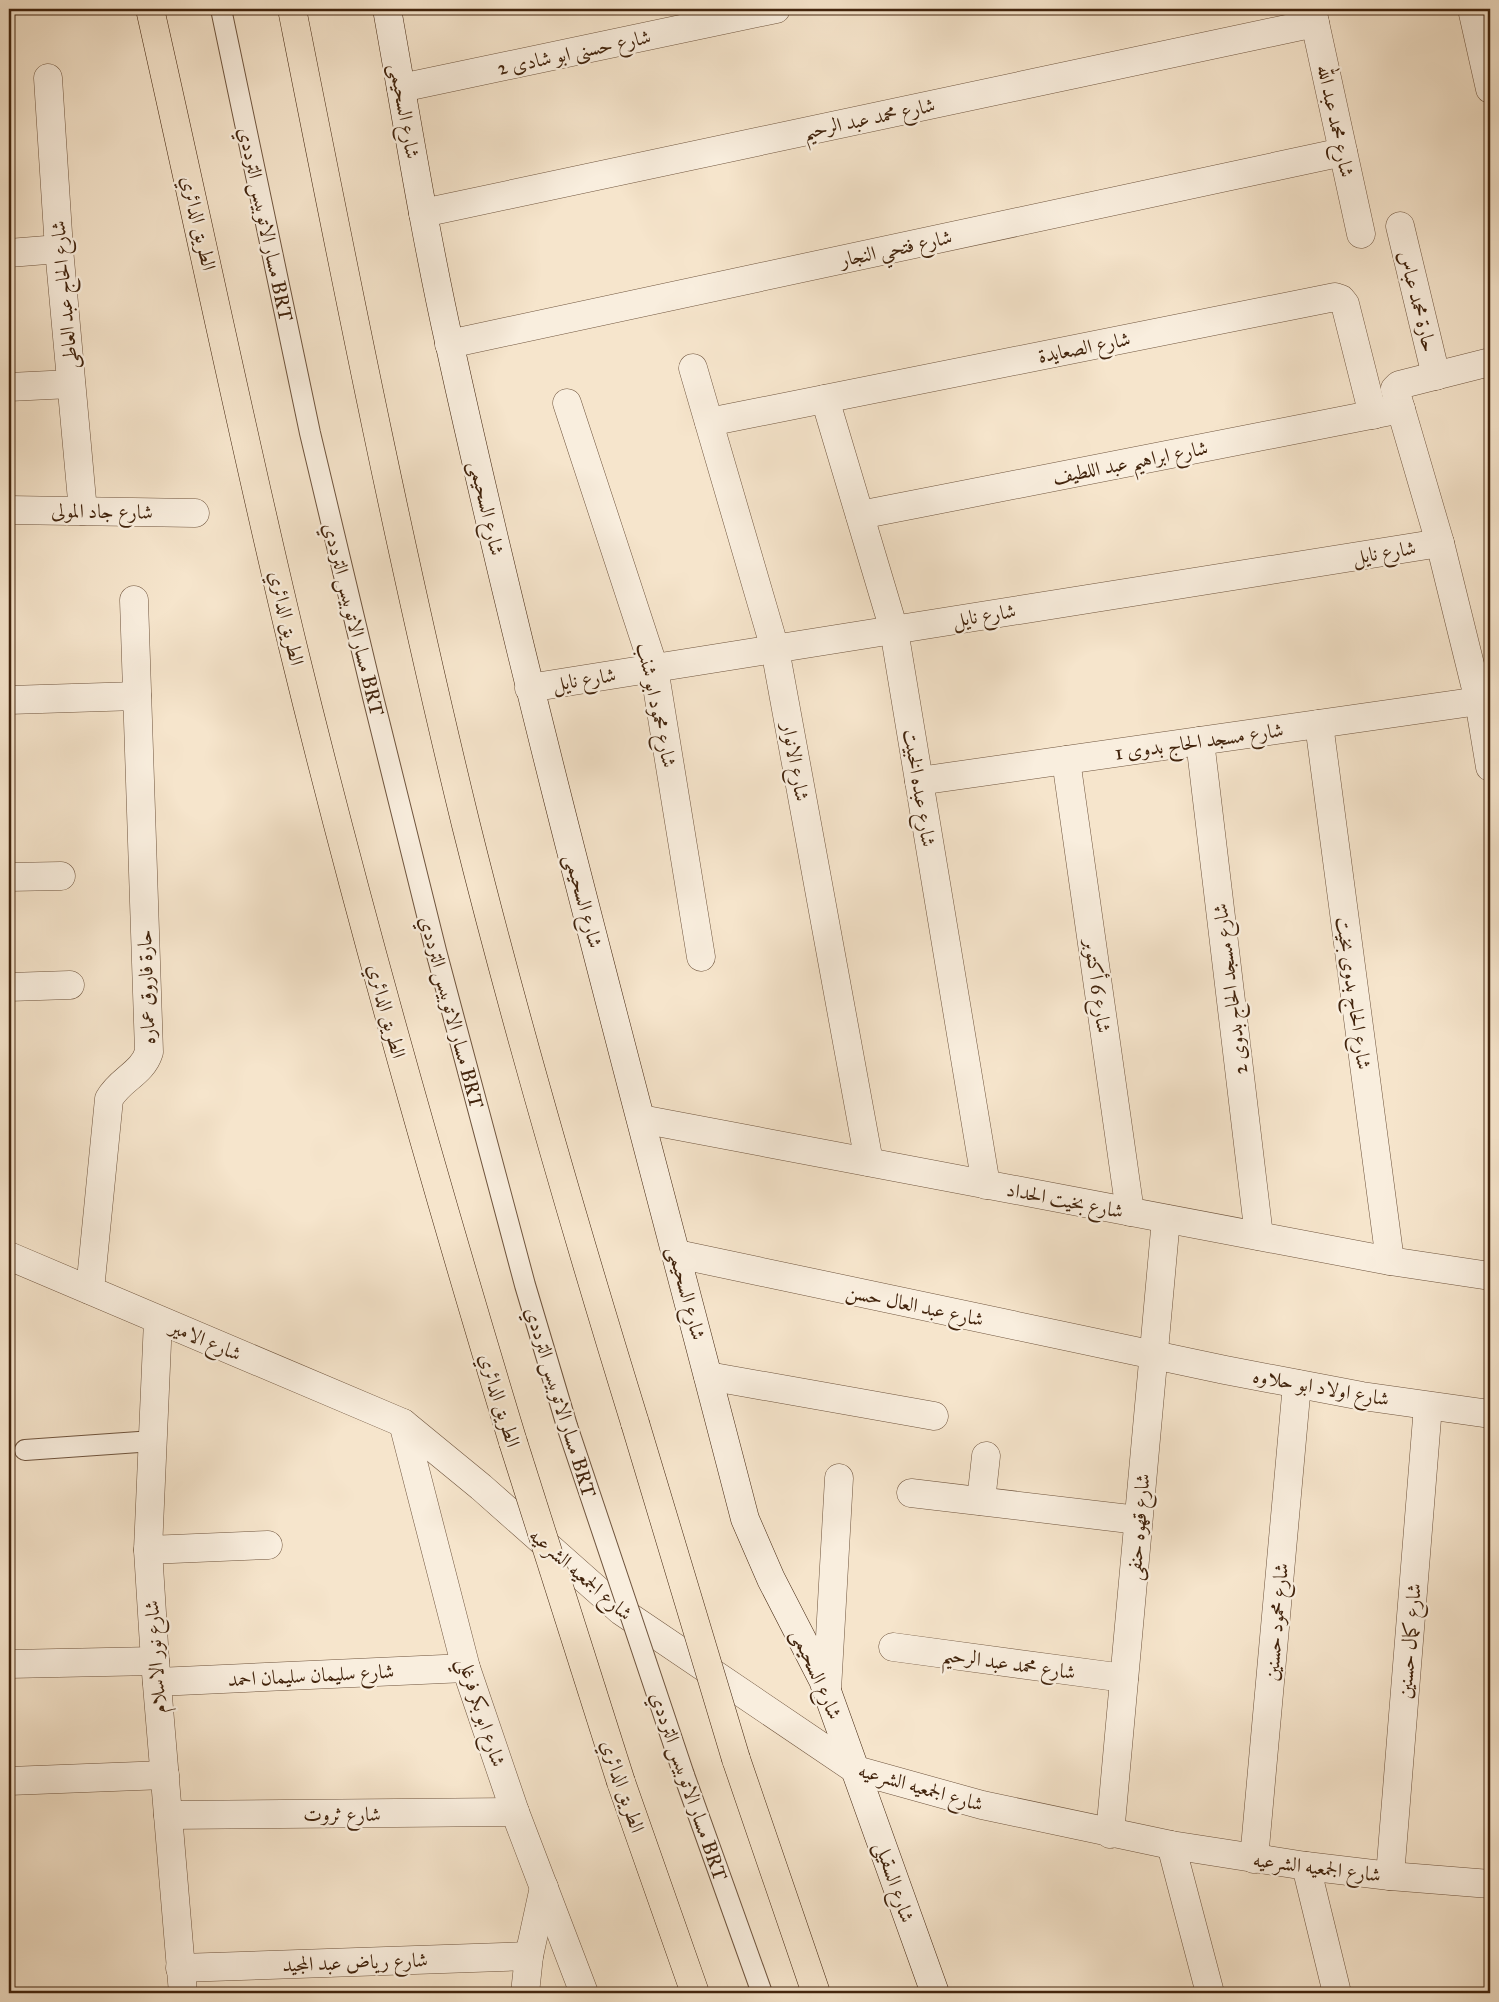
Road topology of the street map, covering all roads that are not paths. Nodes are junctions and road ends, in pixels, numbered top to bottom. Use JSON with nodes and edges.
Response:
{"nodes":[{"id":1,"x":150,"y":9,"type":"edge"},
{"id":2,"x":221,"y":9,"type":"edge"},
{"id":3,"x":292,"y":9,"type":"edge"},
{"id":4,"x":387,"y":9,"type":"edge"},
{"id":5,"x":776,"y":9,"type":"edge"},
{"id":6,"x":1472,"y":9,"type":"edge"},
{"id":7,"x":734,"y":13,"type":"edge"},
{"id":8,"x":1313,"y":16,"type":"edge"},
{"id":9,"x":48,"y":78,"type":"dead end"},
{"id":10,"x":401,"y":88,"type":"junction"},
{"id":11,"x":1490,"y":89,"type":"edge"},
{"id":12,"x":1343,"y":152,"type":"junction"},
{"id":13,"x":423,"y":213,"type":"junction"},
{"id":14,"x":1400,"y":226,"type":"dead end"},
{"id":15,"x":1361,"y":234,"type":"dead end"},
{"id":16,"x":59,"y":249,"type":"junction"},
{"id":17,"x":9,"y":253,"type":"edge"},
{"id":18,"x":449,"y":344,"type":"junction"},
{"id":19,"x":1490,"y":362,"type":"edge"},
{"id":20,"x":693,"y":368,"type":"dead end"},
{"id":21,"x":1436,"y":376,"type":"junction"},
{"id":22,"x":72,"y":384,"type":"junction"},
{"id":23,"x":9,"y":387,"type":"edge"},
{"id":24,"x":825,"y":399,"type":"junction"},
{"id":25,"x":567,"y":403,"type":"dead end"},
{"id":26,"x":1401,"y":410,"type":"junction"},
{"id":27,"x":1373,"y":415,"type":"junction"},
{"id":28,"x":709,"y":422,"type":"junction"},
{"id":29,"x":9,"y":510,"type":"edge"},
{"id":30,"x":83,"y":511,"type":"junction"},
{"id":31,"x":195,"y":513,"type":"dead end"},
{"id":32,"x":860,"y":515,"type":"junction"},
{"id":33,"x":1440,"y":543,"type":"junction"},
{"id":34,"x":134,"y":600,"type":"dead end"},
{"id":35,"x":894,"y":630,"type":"junction"},
{"id":36,"x":775,"y":649,"type":"junction"},
{"id":37,"x":654,"y":668,"type":"junction"},
{"id":38,"x":529,"y":688,"type":"junction"},
{"id":39,"x":137,"y":696,"type":"junction"},
{"id":40,"x":9,"y":700,"type":"edge"},
{"id":41,"x":1479,"y":702,"type":"junction"},
{"id":42,"x":1319,"y":724,"type":"junction"},
{"id":43,"x":1200,"y":741,"type":"junction"},
{"id":44,"x":1066,"y":760,"type":"junction"},
{"id":45,"x":1490,"y":767,"type":"edge"},
{"id":46,"x":919,"y":781,"type":"junction"},
{"id":47,"x":61,"y":876,"type":"dead end"},
{"id":48,"x":9,"y":877,"type":"edge"},
{"id":49,"x":701,"y":957,"type":"dead end"},
{"id":50,"x":70,"y":985,"type":"dead end"},
{"id":51,"x":9,"y":987,"type":"edge"},
{"id":52,"x":641,"y":1119,"type":"junction"},
{"id":53,"x":869,"y":1162,"type":"junction"},
{"id":54,"x":986,"y":1185,"type":"junction"},
{"id":55,"x":1130,"y":1212,"type":"junction"},
{"id":56,"x":1166,"y":1219,"type":"junction"},
{"id":57,"x":1259,"y":1236,"type":"junction"},
{"id":58,"x":677,"y":1254,"type":"junction"},
{"id":59,"x":9,"y":1256,"type":"edge"},
{"id":60,"x":1390,"y":1262,"type":"junction"},
{"id":61,"x":1490,"y":1276,"type":"edge"},
{"id":62,"x":90,"y":1290,"type":"junction"},
{"id":63,"x":158,"y":1320,"type":"junction"},
{"id":64,"x":1153,"y":1355,"type":"junction"},
{"id":65,"x":708,"y":1376,"type":"junction"},
{"id":66,"x":1297,"y":1384,"type":"junction"},
{"id":67,"x":1428,"y":1406,"type":"junction"},
{"id":68,"x":1490,"y":1414,"type":"edge"},
{"id":69,"x":934,"y":1416,"type":"dead end"},
{"id":70,"x":403,"y":1423,"type":"junction"},
{"id":71,"x":153,"y":1441,"type":"junction"},
{"id":72,"x":25,"y":1450,"type":"dead end"},
{"id":73,"x":986,"y":1456,"type":"dead end"},
{"id":74,"x":839,"y":1478,"type":"dead end"},
{"id":75,"x":910,"y":1493,"type":"dead end"},
{"id":76,"x":981,"y":1501,"type":"junction"},
{"id":77,"x":1138,"y":1520,"type":"junction"},
{"id":78,"x":268,"y":1545,"type":"dead end"},
{"id":79,"x":148,"y":1550,"type":"junction"},
{"id":80,"x":894,"y":1647,"type":"dead end"},
{"id":81,"x":9,"y":1664,"type":"edge"},
{"id":82,"x":466,"y":1668,"type":"junction"},
{"id":83,"x":156,"y":1672,"type":"junction"},
{"id":84,"x":1124,"y":1678,"type":"junction"},
{"id":85,"x":827,"y":1690,"type":"junction"},
{"id":86,"x":856,"y":1770,"type":"junction"},
{"id":87,"x":164,"y":1775,"type":"junction"},
{"id":88,"x":9,"y":1781,"type":"edge"},
{"id":89,"x":515,"y":1812,"type":"junction"},
{"id":90,"x":168,"y":1815,"type":"junction"},
{"id":91,"x":1110,"y":1834,"type":"junction"},
{"id":92,"x":1171,"y":1846,"type":"junction"},
{"id":93,"x":1254,"y":1859,"type":"junction"},
{"id":94,"x":1306,"y":1866,"type":"junction"},
{"id":95,"x":1390,"y":1876,"type":"junction"},
{"id":96,"x":1490,"y":1884,"type":"edge"},
{"id":97,"x":544,"y":1887,"type":"junction"},
{"id":98,"x":529,"y":1956,"type":"junction"},
{"id":99,"x":182,"y":1981,"type":"edge"},
{"id":100,"x":525,"y":1993,"type":"edge"},
{"id":101,"x":584,"y":1993,"type":"edge"},
{"id":102,"x":695,"y":1993,"type":"edge"},
{"id":103,"x":762,"y":1993,"type":"edge"},
{"id":104,"x":816,"y":1993,"type":"edge"},
{"id":105,"x":935,"y":1993,"type":"edge"},
{"id":106,"x":1210,"y":1993,"type":"edge"},
{"id":107,"x":1337,"y":1993,"type":"edge"}],
"edges":[{"from":1,"to":102,"type":"highway","name":"الطريق الدائري","bridge":true},
{"from":2,"to":103,"type":"lane","name":"مسار الاتوبيس الترددي BRT","bridge":true},
{"from":3,"to":104,"type":"highway","bridge":true},
{"from":4,"to":10,"type":"street","name":"شارع السحيمى"},
{"from":5,"to":7,"type":"street","name":"شارع حسنى ابو شادى 2"},
{"from":6,"to":11,"type":"street"},
{"from":7,"to":10,"type":"street","name":"شارع حسنى ابو شادى 2"},
{"from":8,"to":12,"type":"street","name":"شارع محمد عبد الله"},
{"from":8,"to":13,"type":"street","name":"شارع محمد عبد الرحيم"},
{"from":9,"to":16,"type":"street","name":"شارع الحاج عبد العاطى"},
{"from":10,"to":13,"type":"street","name":"شارع السحيمى"},
{"from":12,"to":15,"type":"street","name":"شارع محمد عبد الله"},
{"from":12,"to":18,"type":"street","name":"شارع فتحي النجار"},
{"from":13,"to":18,"type":"street","name":"شارع السحيمى"},
{"from":14,"to":21,"type":"street","name":"حارة محمد عباس"},
{"from":16,"to":17,"type":"street"},
{"from":16,"to":22,"type":"street","name":"شارع الحاج عبد العاطى"},
{"from":18,"to":38,"type":"street","name":"شارع السحيمى"},
{"from":19,"to":21,"type":"street"},
{"from":20,"to":28,"type":"street","name":"شارع الانوار"},
{"from":21,"to":26,"type":"street"},
{"from":22,"to":23,"type":"street"},
{"from":22,"to":30,"type":"street","name":"شارع الحاج عبد العاطى"},
{"from":24,"to":27,"type":"street","name":"شارع الصعايدة"},
{"from":24,"to":28,"type":"street","name":"شارع الصعايدة"},
{"from":24,"to":32,"type":"street","name":"شارع عبده الخبيت"},
{"from":25,"to":37,"type":"street","name":"شارع محمود ابو شنب"},
{"from":26,"to":27,"type":"street","name":"شارع ابراهيم عبد اللطيف"},
{"from":26,"to":33,"type":"street"},
{"from":27,"to":32,"type":"street","name":"شارع ابراهيم عبد اللطيف"},
{"from":28,"to":36,"type":"street","name":"شارع الانوار"},
{"from":29,"to":30,"type":"street","name":"شارع جاد المولى"},
{"from":30,"to":31,"type":"street","name":"شارع جاد المولى"},
{"from":32,"to":35,"type":"street","name":"شارع عبده الخبيت"},
{"from":33,"to":35,"type":"street","name":"شارع نايل"},
{"from":33,"to":41,"type":"street"},
{"from":34,"to":39,"type":"street","name":"حارة فاروق عماره"},
{"from":35,"to":36,"type":"street","name":"شارع نايل"},
{"from":35,"to":46,"type":"street","name":"شارع عبده الخبيت"},
{"from":36,"to":37,"type":"street","name":"شارع نايل"},
{"from":36,"to":53,"type":"street","name":"شارع الانوار"},
{"from":37,"to":38,"type":"street","name":"شارع نايل"},
{"from":37,"to":49,"type":"street","name":"شارع محمود ابو شنب"},
{"from":38,"to":52,"type":"street","name":"شارع السحيمى"},
{"from":39,"to":40,"type":"street"},
{"from":39,"to":62,"type":"street","name":"حارة فاروق عماره"},
{"from":41,"to":42,"type":"street","name":"شارع مسجد الحاج بدوى 1"},
{"from":41,"to":45,"type":"street"},
{"from":42,"to":43,"type":"street","name":"شارع مسجد الحاج بدوى 1"},
{"from":42,"to":60,"type":"street","name":"شارع الحاج بدوى بخيت"},
{"from":43,"to":44,"type":"street","name":"شارع مسجد الحاج بدوى 1"},
{"from":43,"to":57,"type":"street","name":"شارع مسجد الحاج بدوى 2"},
{"from":44,"to":46,"type":"street","name":"شارع مسجد الحاج بدوى 1"},
{"from":44,"to":55,"type":"street","name":"شارع 6 أكتوبر"},
{"from":46,"to":54,"type":"street","name":"شارع عبده الخبيت"},
{"from":47,"to":48,"type":"street"},
{"from":50,"to":51,"type":"street"},
{"from":52,"to":53,"type":"street","name":"شارع بخيت الحداد"},
{"from":52,"to":58,"type":"street","name":"شارع السحيمى"},
{"from":53,"to":54,"type":"street","name":"شارع بخيت الحداد"},
{"from":54,"to":55,"type":"street","name":"شارع بخيت الحداد"},
{"from":55,"to":56,"type":"street","name":"شارع بخيت الحداد"},
{"from":56,"to":57,"type":"street","name":"شارع بخيت الحداد"},
{"from":56,"to":64,"type":"street","name":"شارع قهوه حنفى"},
{"from":57,"to":60,"type":"street","name":"شارع بخيت الحداد"},
{"from":58,"to":64,"type":"street","name":"شارع عبد العال حسن"},
{"from":58,"to":65,"type":"street","name":"شارع السحيمى"},
{"from":59,"to":62,"type":"street","name":"شارع الامير"},
{"from":60,"to":61,"type":"street","name":"شارع بخيت الحداد"},
{"from":62,"to":63,"type":"street","name":"شارع الامير"},
{"from":63,"to":70,"type":"street","name":"شارع الامير"},
{"from":63,"to":71,"type":"street","name":"شارع نور الاسلام"},
{"from":64,"to":66,"type":"street","name":"شارع اولاد ابو حلاوه"},
{"from":64,"to":77,"type":"street","name":"شارع قهوه حنفى"},
{"from":65,"to":69,"type":"street"},
{"from":65,"to":85,"type":"street","name":"شارع السحيمى"},
{"from":66,"to":67,"type":"street","name":"شارع اولاد ابو حلاوه"},
{"from":66,"to":93,"type":"street","name":"شارع محمود حسنين"},
{"from":67,"to":68,"type":"street","name":"شارع اولاد ابو حلاوه"},
{"from":67,"to":95,"type":"street","name":"شارع كمال حسنين"},
{"from":70,"to":82,"type":"street","name":"شارع ابو بكر فرغلي"},
{"from":70,"to":86,"type":"street","name":"شارع الجمعيه الشرعيه"},
{"from":71,"to":72,"type":"lane"},
{"from":71,"to":79,"type":"street","name":"شارع نور الاسلام"},
{"from":73,"to":76,"type":"street"},
{"from":74,"to":85,"type":"street"},
{"from":75,"to":76,"type":"street"},
{"from":76,"to":77,"type":"street"},
{"from":77,"to":84,"type":"street","name":"شارع قهوه حنفى"},
{"from":78,"to":79,"type":"street"},
{"from":79,"to":83,"type":"street","name":"شارع نور الاسلام"},
{"from":80,"to":84,"type":"street","name":"شارع محمد عبد الرحيم"},
{"from":81,"to":83,"type":"street","name":"شارع سليمان سليمان احمد"},
{"from":82,"to":83,"type":"street","name":"شارع سليمان سليمان احمد"},
{"from":82,"to":89,"type":"street","name":"شارع ابو بكر فرغلي"},
{"from":83,"to":87,"type":"street","name":"شارع نور الاسلام"},
{"from":84,"to":91,"type":"street","name":"شارع قهوه حنفى"},
{"from":85,"to":86,"type":"street","name":"شارع السحيمى"},
{"from":86,"to":91,"type":"street","name":"شارع الجمعيه الشرعيه"},
{"from":86,"to":105,"type":"street","name":"شارع السقيلى"},
{"from":87,"to":88,"type":"street"},
{"from":87,"to":90,"type":"street","name":"شارع نور الاسلام"},
{"from":89,"to":90,"type":"street","name":"شارع ثروت"},
{"from":89,"to":97,"type":"street","name":"شارع ابو بكر فرغلي"},
{"from":90,"to":99,"type":"street","name":"شارع نور الاسلام"},
{"from":91,"to":92,"type":"street","name":"شارع الجمعيه الشرعيه"},
{"from":92,"to":93,"type":"street","name":"شارع الجمعيه الشرعيه"},
{"from":92,"to":106,"type":"street"},
{"from":93,"to":94,"type":"street","name":"شارع الجمعيه الشرعيه"},
{"from":94,"to":95,"type":"street","name":"شارع الجمعيه الشرعيه"},
{"from":94,"to":107,"type":"street"},
{"from":95,"to":96,"type":"street","name":"شارع الجمعيه الشرعيه"},
{"from":97,"to":98,"type":"street"},
{"from":97,"to":101,"type":"street","name":"شارع ابو بكر فرغلي"},
{"from":98,"to":99,"type":"street","name":"شارع رياض عبد المجيد"},
{"from":98,"to":100,"type":"street"}]}
